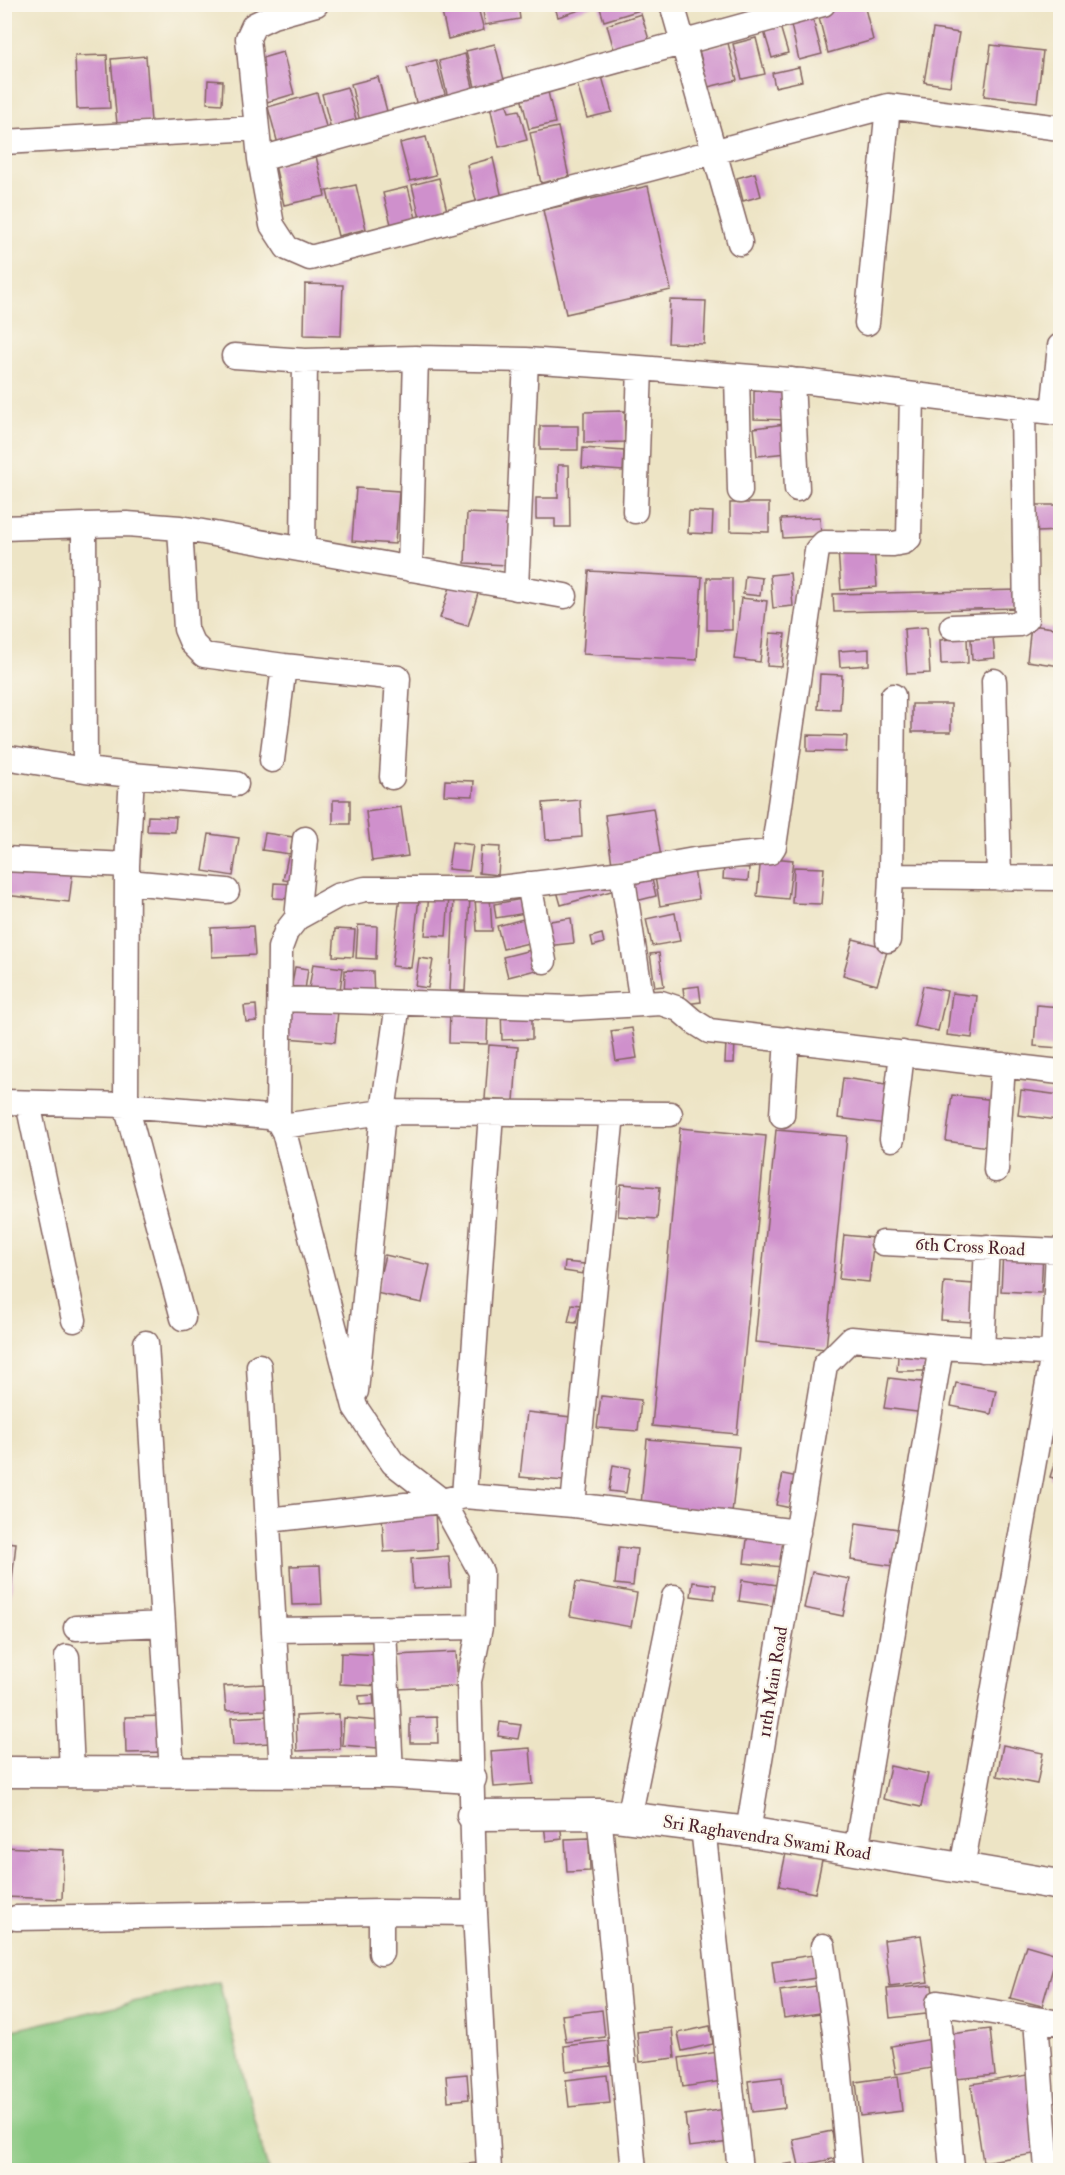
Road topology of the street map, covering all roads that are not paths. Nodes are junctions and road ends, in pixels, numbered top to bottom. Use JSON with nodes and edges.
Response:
{"nodes":[{"id":1,"x":316,"y":4,"type":"edge"},
{"id":2,"x":672,"y":4,"type":"edge"},
{"id":3,"x":823,"y":4,"type":"edge"},
{"id":4,"x":272,"y":10,"type":"edge"},
{"id":5,"x":683,"y":42,"type":"junction"},
{"id":6,"x":888,"y":106,"type":"junction"},
{"id":7,"x":256,"y":128,"type":"junction"},
{"id":8,"x":1060,"y":129,"type":"edge"},
{"id":9,"x":4,"y":142,"type":"edge"},
{"id":10,"x":714,"y":150,"type":"junction"},
{"id":11,"x":260,"y":159,"type":"junction"},
{"id":12,"x":740,"y":243,"type":"dead end"},
{"id":13,"x":867,"y":322,"type":"dead end"},
{"id":14,"x":1060,"y":346,"type":"edge"},
{"id":15,"x":234,"y":356,"type":"dead end"},
{"id":16,"x":416,"y":358,"type":"junction"},
{"id":17,"x":526,"y":360,"type":"junction"},
{"id":18,"x":305,"y":361,"type":"junction"},
{"id":19,"x":640,"y":368,"type":"junction"},
{"id":20,"x":736,"y":376,"type":"junction"},
{"id":21,"x":792,"y":380,"type":"junction"},
{"id":22,"x":912,"y":395,"type":"junction"},
{"id":23,"x":1023,"y":408,"type":"junction"},
{"id":24,"x":1057,"y":412,"type":"edge"},
{"id":25,"x":797,"y":489,"type":"dead end"},
{"id":26,"x":740,"y":491,"type":"dead end"},
{"id":27,"x":635,"y":512,"type":"dead end"},
{"id":28,"x":84,"y":525,"type":"junction"},
{"id":29,"x":4,"y":528,"type":"edge"},
{"id":30,"x":180,"y":528,"type":"junction"},
{"id":31,"x":303,"y":549,"type":"junction"},
{"id":32,"x":410,"y":569,"type":"junction"},
{"id":33,"x":516,"y":588,"type":"junction"},
{"id":34,"x":565,"y":596,"type":"dead end"},
{"id":35,"x":952,"y":627,"type":"dead end"},
{"id":36,"x":284,"y":666,"type":"junction"},
{"id":37,"x":994,"y":681,"type":"dead end"},
{"id":38,"x":893,"y":696,"type":"dead end"},
{"id":39,"x":4,"y":757,"type":"edge"},
{"id":40,"x":272,"y":760,"type":"dead end"},
{"id":41,"x":85,"y":770,"type":"junction"},
{"id":42,"x":132,"y":775,"type":"junction"},
{"id":43,"x":392,"y":777,"type":"dead end"},
{"id":44,"x":236,"y":784,"type":"dead end"},
{"id":45,"x":305,"y":839,"type":"dead end"},
{"id":46,"x":4,"y":859,"type":"edge"},
{"id":47,"x":622,"y":873,"type":"junction"},
{"id":48,"x":128,"y":874,"type":"junction"},
{"id":49,"x":891,"y":876,"type":"junction"},
{"id":50,"x":999,"y":878,"type":"junction"},
{"id":51,"x":1060,"y":878,"type":"edge"},
{"id":52,"x":529,"y":884,"type":"junction"},
{"id":53,"x":227,"y":891,"type":"dead end"},
{"id":54,"x":297,"y":918,"type":"junction"},
{"id":55,"x":888,"y":940,"type":"dead end"},
{"id":56,"x":544,"y":961,"type":"dead end"},
{"id":57,"x":280,"y":999,"type":"junction"},
{"id":58,"x":398,"y":1003,"type":"junction"},
{"id":59,"x":642,"y":1003,"type":"junction"},
{"id":60,"x":787,"y":1040,"type":"junction"},
{"id":61,"x":903,"y":1053,"type":"junction"},
{"id":62,"x":1003,"y":1065,"type":"junction"},
{"id":63,"x":1060,"y":1072,"type":"edge"},
{"id":64,"x":16,"y":1102,"type":"edge"},
{"id":65,"x":126,"y":1104,"type":"junction"},
{"id":66,"x":383,"y":1112,"type":"junction"},
{"id":67,"x":491,"y":1113,"type":"junction"},
{"id":68,"x":612,"y":1114,"type":"junction"},
{"id":69,"x":670,"y":1114,"type":"dead end"},
{"id":70,"x":782,"y":1115,"type":"dead end"},
{"id":71,"x":280,"y":1123,"type":"junction"},
{"id":72,"x":892,"y":1138,"type":"dead end"},
{"id":73,"x":996,"y":1170,"type":"dead end"},
{"id":74,"x":883,"y":1243,"type":"dead end"},
{"id":75,"x":987,"y":1247,"type":"junction"},
{"id":76,"x":1059,"y":1250,"type":"edge"},
{"id":77,"x":183,"y":1318,"type":"dead end"},
{"id":78,"x":74,"y":1320,"type":"dead end"},
{"id":79,"x":146,"y":1343,"type":"dead end"},
{"id":80,"x":941,"y":1347,"type":"junction"},
{"id":81,"x":982,"y":1350,"type":"junction"},
{"id":82,"x":1057,"y":1354,"type":"edge"},
{"id":83,"x":259,"y":1366,"type":"dead end"},
{"id":84,"x":355,"y":1407,"type":"junction"},
{"id":85,"x":453,"y":1499,"type":"junction"},
{"id":86,"x":573,"y":1505,"type":"junction"},
{"id":87,"x":268,"y":1520,"type":"junction"},
{"id":88,"x":798,"y":1532,"type":"junction"},
{"id":89,"x":674,"y":1597,"type":"dead end"},
{"id":90,"x":163,"y":1624,"type":"junction"},
{"id":91,"x":480,"y":1627,"type":"junction"},
{"id":92,"x":76,"y":1628,"type":"dead end"},
{"id":93,"x":384,"y":1629,"type":"junction"},
{"id":94,"x":274,"y":1630,"type":"junction"},
{"id":95,"x":67,"y":1658,"type":"dead end"},
{"id":96,"x":4,"y":1772,"type":"edge"},
{"id":97,"x":72,"y":1772,"type":"junction"},
{"id":98,"x":282,"y":1772,"type":"junction"},
{"id":99,"x":172,"y":1773,"type":"junction"},
{"id":100,"x":391,"y":1773,"type":"junction"},
{"id":101,"x":471,"y":1778,"type":"junction"},
{"id":102,"x":599,"y":1814,"type":"junction"},
{"id":103,"x":472,"y":1815,"type":"junction"},
{"id":104,"x":629,"y":1818,"type":"junction"},
{"id":105,"x":703,"y":1827,"type":"junction"},
{"id":106,"x":748,"y":1832,"type":"junction"},
{"id":107,"x":856,"y":1851,"type":"junction"},
{"id":108,"x":963,"y":1868,"type":"junction"},
{"id":109,"x":1060,"y":1885,"type":"edge"},
{"id":110,"x":381,"y":1912,"type":"junction"},
{"id":111,"x":475,"y":1913,"type":"junction"},
{"id":112,"x":16,"y":1918,"type":"dead end"},
{"id":113,"x":823,"y":1946,"type":"dead end"},
{"id":114,"x":381,"y":1953,"type":"dead end"},
{"id":115,"x":1036,"y":2019,"type":"junction"},
{"id":116,"x":1060,"y":2023,"type":"edge"},
{"id":117,"x":489,"y":2170,"type":"edge"},
{"id":118,"x":634,"y":2170,"type":"edge"},
{"id":119,"x":740,"y":2170,"type":"edge"},
{"id":120,"x":849,"y":2170,"type":"edge"},
{"id":121,"x":952,"y":2170,"type":"edge"},
{"id":122,"x":1047,"y":2170,"type":"edge"}],
"edges":[{"from":1,"to":4,"type":"street"},
{"from":2,"to":5,"type":"street"},
{"from":3,"to":5,"type":"street"},
{"from":4,"to":7,"type":"street"},
{"from":5,"to":10,"type":"street"},
{"from":5,"to":11,"type":"street"},
{"from":6,"to":8,"type":"street"},
{"from":6,"to":10,"type":"street"},
{"from":6,"to":13,"type":"street"},
{"from":7,"to":9,"type":"street"},
{"from":7,"to":11,"type":"street"},
{"from":10,"to":11,"type":"street"},
{"from":10,"to":12,"type":"street"},
{"from":14,"to":24,"type":"street"},
{"from":15,"to":18,"type":"street"},
{"from":16,"to":17,"type":"street"},
{"from":16,"to":18,"type":"street"},
{"from":16,"to":32,"type":"street"},
{"from":17,"to":19,"type":"street"},
{"from":17,"to":33,"type":"street"},
{"from":18,"to":31,"type":"street"},
{"from":19,"to":20,"type":"street"},
{"from":19,"to":27,"type":"street"},
{"from":20,"to":21,"type":"street"},
{"from":20,"to":26,"type":"street"},
{"from":21,"to":22,"type":"street"},
{"from":21,"to":25,"type":"street"},
{"from":22,"to":23,"type":"street"},
{"from":22,"to":47,"type":"street"},
{"from":23,"to":24,"type":"street"},
{"from":23,"to":35,"type":"street"},
{"from":28,"to":29,"type":"street"},
{"from":28,"to":30,"type":"street"},
{"from":28,"to":41,"type":"street"},
{"from":30,"to":31,"type":"street"},
{"from":30,"to":36,"type":"street"},
{"from":31,"to":32,"type":"street"},
{"from":32,"to":33,"type":"street"},
{"from":33,"to":34,"type":"street"},
{"from":36,"to":40,"type":"street"},
{"from":36,"to":43,"type":"street"},
{"from":37,"to":50,"type":"street"},
{"from":38,"to":49,"type":"street"},
{"from":39,"to":41,"type":"street"},
{"from":41,"to":42,"type":"street"},
{"from":42,"to":44,"type":"street"},
{"from":42,"to":48,"type":"street"},
{"from":45,"to":54,"type":"street"},
{"from":46,"to":48,"type":"street"},
{"from":47,"to":52,"type":"street"},
{"from":47,"to":59,"type":"street"},
{"from":48,"to":53,"type":"street"},
{"from":48,"to":65,"type":"street"},
{"from":49,"to":50,"type":"street"},
{"from":49,"to":55,"type":"street"},
{"from":50,"to":51,"type":"street"},
{"from":52,"to":54,"type":"street"},
{"from":52,"to":56,"type":"street"},
{"from":54,"to":57,"type":"street"},
{"from":57,"to":58,"type":"street"},
{"from":57,"to":71,"type":"street"},
{"from":58,"to":59,"type":"street"},
{"from":58,"to":66,"type":"street"},
{"from":59,"to":60,"type":"street"},
{"from":60,"to":61,"type":"street"},
{"from":60,"to":70,"type":"street"},
{"from":61,"to":62,"type":"street"},
{"from":61,"to":72,"type":"street"},
{"from":62,"to":63,"type":"street"},
{"from":62,"to":73,"type":"street"},
{"from":64,"to":65,"type":"street"},
{"from":64,"to":78,"type":"street"},
{"from":65,"to":71,"type":"street"},
{"from":65,"to":77,"type":"street"},
{"from":66,"to":67,"type":"street"},
{"from":66,"to":71,"type":"street"},
{"from":66,"to":84,"type":"street"},
{"from":67,"to":68,"type":"street"},
{"from":67,"to":85,"type":"street"},
{"from":68,"to":69,"type":"street"},
{"from":68,"to":86,"type":"street"},
{"from":71,"to":84,"type":"street"},
{"from":74,"to":75,"type":"street","name":"6th Cross Road"},
{"from":75,"to":76,"type":"street","name":"6th Cross Road"},
{"from":75,"to":81,"type":"street"},
{"from":76,"to":82,"type":"street"},
{"from":79,"to":90,"type":"street"},
{"from":80,"to":81,"type":"street"},
{"from":80,"to":88,"type":"street","name":"11th Main Road"},
{"from":80,"to":107,"type":"street"},
{"from":81,"to":82,"type":"street"},
{"from":82,"to":108,"type":"street"},
{"from":83,"to":87,"type":"street"},
{"from":84,"to":85,"type":"street"},
{"from":85,"to":86,"type":"street"},
{"from":85,"to":87,"type":"street"},
{"from":85,"to":91,"type":"street"},
{"from":86,"to":88,"type":"street"},
{"from":87,"to":94,"type":"street"},
{"from":88,"to":106,"type":"street","name":"11th Main Road"},
{"from":89,"to":104,"type":"street"},
{"from":90,"to":92,"type":"street"},
{"from":90,"to":99,"type":"street"},
{"from":91,"to":93,"type":"street"},
{"from":91,"to":101,"type":"street"},
{"from":93,"to":94,"type":"street"},
{"from":93,"to":100,"type":"street"},
{"from":94,"to":98,"type":"street"},
{"from":95,"to":97,"type":"street"},
{"from":96,"to":97,"type":"street"},
{"from":97,"to":99,"type":"street"},
{"from":98,"to":99,"type":"street"},
{"from":98,"to":100,"type":"street"},
{"from":100,"to":101,"type":"street"},
{"from":101,"to":103,"type":"street"},
{"from":102,"to":103,"type":"street","name":"Sri Raghavendra Swami Road"},
{"from":102,"to":104,"type":"street","name":"Sri Raghavendra Swami Road"},
{"from":102,"to":118,"type":"street"},
{"from":103,"to":111,"type":"street"},
{"from":104,"to":105,"type":"street","name":"Sri Raghavendra Swami Road"},
{"from":105,"to":106,"type":"street","name":"Sri Raghavendra Swami Road"},
{"from":105,"to":119,"type":"street"},
{"from":106,"to":107,"type":"street","name":"Sri Raghavendra Swami Road"},
{"from":107,"to":108,"type":"street","name":"Sri Raghavendra Swami Road"},
{"from":108,"to":109,"type":"street","name":"Sri Raghavendra Swami Road"},
{"from":110,"to":111,"type":"street"},
{"from":110,"to":112,"type":"street"},
{"from":110,"to":114,"type":"street"},
{"from":111,"to":117,"type":"street"},
{"from":113,"to":120,"type":"street"},
{"from":115,"to":116,"type":"street"},
{"from":115,"to":121,"type":"street"},
{"from":115,"to":122,"type":"street"}]}
